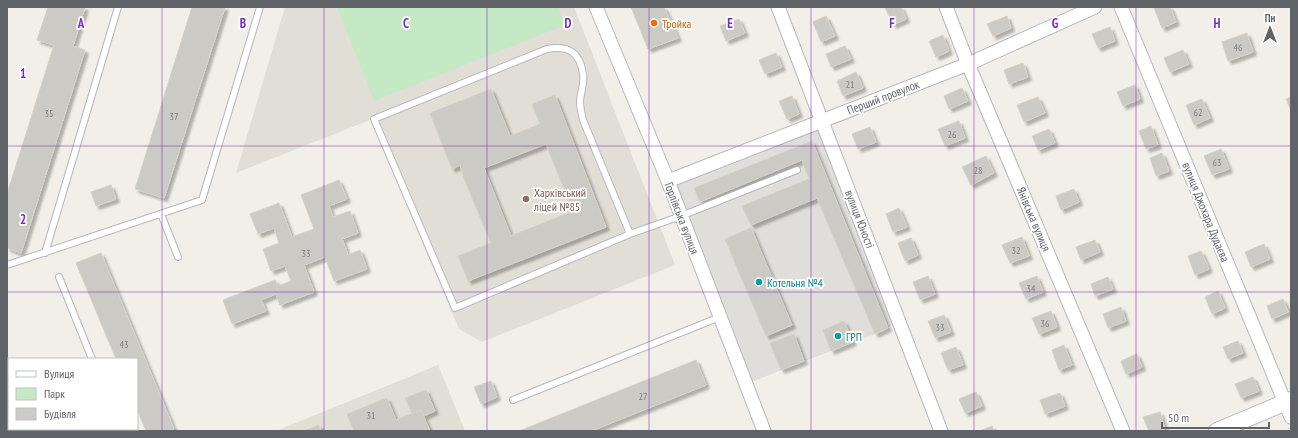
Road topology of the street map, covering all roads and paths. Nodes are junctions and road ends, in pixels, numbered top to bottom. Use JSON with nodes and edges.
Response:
{"nodes":[{"id":1,"x":118,"y":7,"type":"edge"},
{"id":2,"x":260,"y":7,"type":"edge"},
{"id":3,"x":596,"y":7,"type":"edge"},
{"id":4,"x":778,"y":7,"type":"edge"},
{"id":5,"x":946,"y":7,"type":"edge"},
{"id":6,"x":1095,"y":7,"type":"edge"},
{"id":7,"x":1121,"y":7,"type":"edge"},
{"id":8,"x":968,"y":64,"type":"junction"},
{"id":9,"x":823,"y":121,"type":"junction"},
{"id":10,"x":797,"y":170,"type":"dead end"},
{"id":11,"x":668,"y":181,"type":"junction"},
{"id":12,"x":161,"y":214,"type":"junction"},
{"id":13,"x":681,"y":216,"type":"junction"},
{"id":14,"x":630,"y":234,"type":"junction"},
{"id":15,"x":45,"y":253,"type":"junction"},
{"id":16,"x":178,"y":257,"type":"dead end"},
{"id":17,"x":7,"y":265,"type":"edge"},
{"id":18,"x":59,"y":277,"type":"dead end"},
{"id":19,"x":720,"y":317,"type":"junction"},
{"id":20,"x":92,"y":358,"type":"edge"},
{"id":21,"x":513,"y":400,"type":"dead end"},
{"id":22,"x":1289,"y":406,"type":"edge"},
{"id":23,"x":764,"y":431,"type":"edge"},
{"id":24,"x":941,"y":431,"type":"edge"},
{"id":25,"x":1123,"y":431,"type":"edge"},
{"id":26,"x":1217,"y":431,"type":"edge"}],
"edges":[{"from":1,"to":15,"type":"lane"},
{"from":2,"to":12,"type":"lane"},
{"from":3,"to":11,"type":"street","name":"Горлівська вулиця"},
{"from":4,"to":9,"type":"street","name":"вулиця Юності"},
{"from":5,"to":8,"type":"street","name":"Янівська вулиця"},
{"from":6,"to":8,"type":"street","name":"Перший провулок"},
{"from":7,"to":22,"type":"street","name":"вулиця Джохара Дудаєва"},
{"from":8,"to":9,"type":"street","name":"Перший провулок"},
{"from":8,"to":25,"type":"street","name":"Янівська вулиця"},
{"from":9,"to":11,"type":"street","name":"Перший провулок"},
{"from":9,"to":24,"type":"street","name":"вулиця Юності"},
{"from":10,"to":13,"type":"lane"},
{"from":11,"to":13,"type":"street","name":"Горлівська вулиця"},
{"from":12,"to":15,"type":"lane"},
{"from":12,"to":16,"type":"lane"},
{"from":13,"to":14,"type":"lane"},
{"from":13,"to":19,"type":"street","name":"Горлівська вулиця"},
{"from":14,"to":14,"type":"lane"},
{"from":15,"to":17,"type":"lane"},
{"from":18,"to":20,"type":"lane"},
{"from":19,"to":21,"type":"lane"},
{"from":19,"to":23,"type":"street","name":"Горлівська вулиця"},
{"from":22,"to":26,"type":"street"}]}
